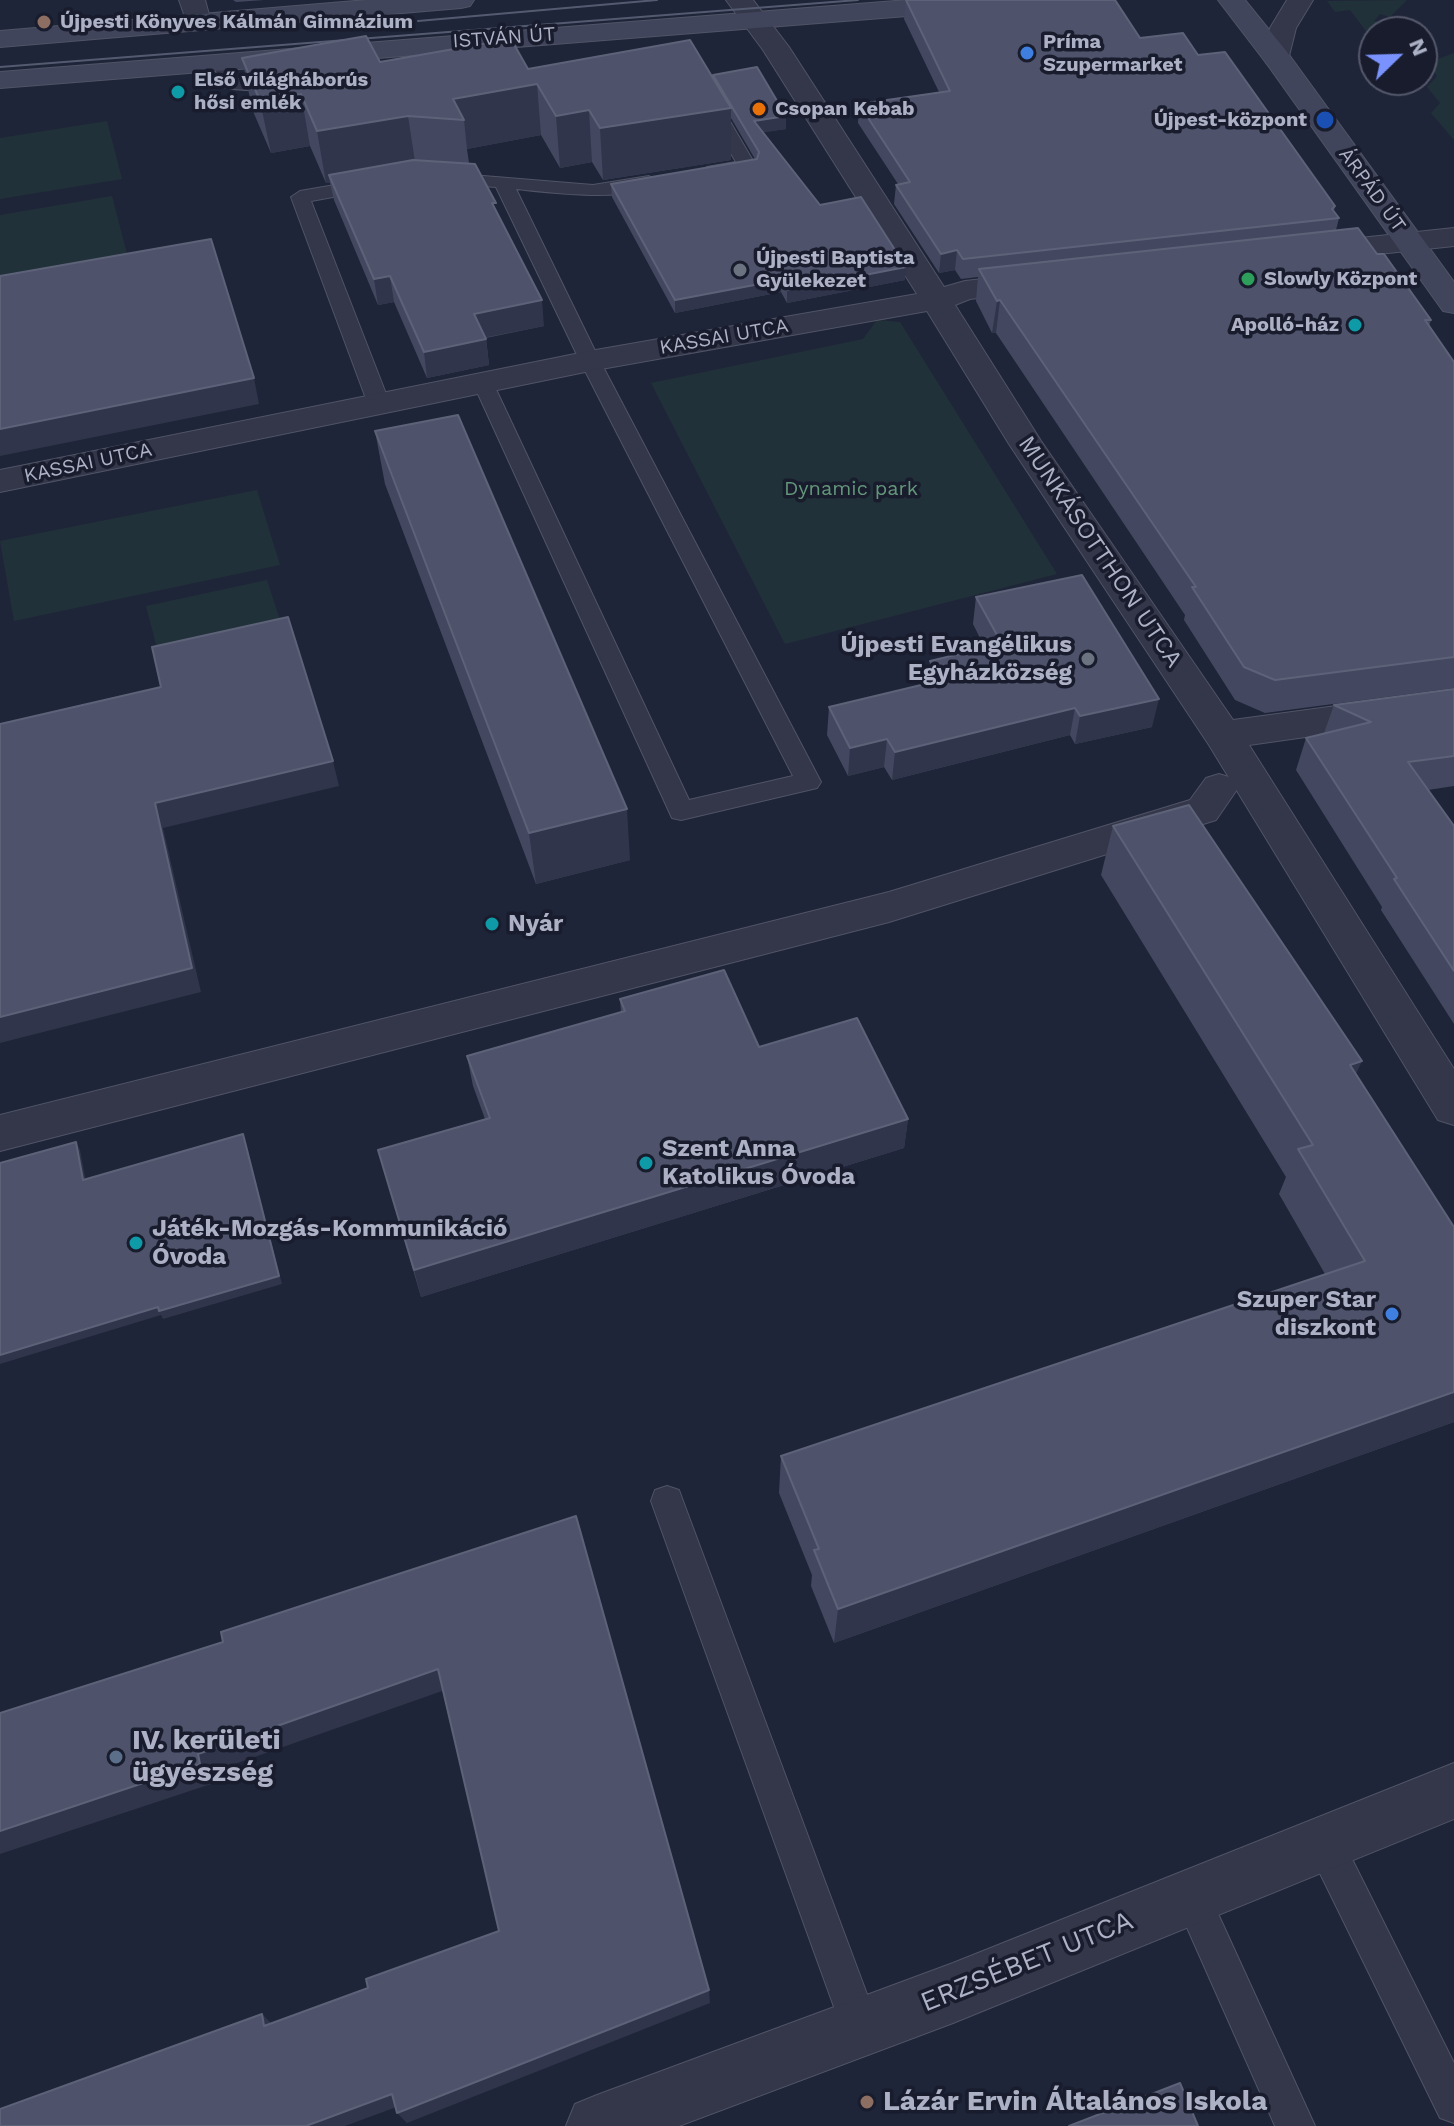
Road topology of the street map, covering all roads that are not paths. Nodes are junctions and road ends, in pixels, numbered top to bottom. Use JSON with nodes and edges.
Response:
{"nodes":[{"id":1,"x":461,"y":0,"type":"edge"},
{"id":2,"x":1008,"y":0,"type":"edge"},
{"id":3,"x":1231,"y":0,"type":"edge"},
{"id":4,"x":1300,"y":0,"type":"edge"},
{"id":5,"x":747,"y":10,"type":"edge"},
{"id":6,"x":195,"y":11,"type":"edge"},
{"id":7,"x":0,"y":39,"type":"edge"},
{"id":8,"x":1277,"y":58,"type":"junction"},
{"id":9,"x":222,"y":60,"type":"junction"},
{"id":10,"x":0,"y":80,"type":"edge"},
{"id":11,"x":302,"y":81,"type":"edge"},
{"id":12,"x":705,"y":94,"type":"edge"},
{"id":13,"x":701,"y":173,"type":"edge"},
{"id":14,"x":430,"y":178,"type":"edge"},
{"id":15,"x":670,"y":178,"type":"edge"},
{"id":16,"x":387,"y":182,"type":"edge"},
{"id":17,"x":503,"y":182,"type":"junction"},
{"id":18,"x":1454,"y":237,"type":"edge"},
{"id":19,"x":1410,"y":242,"type":"junction"},
{"id":20,"x":1287,"y":255,"type":"edge"},
{"id":21,"x":1072,"y":278,"type":"edge"},
{"id":22,"x":938,"y":300,"type":"junction"},
{"id":23,"x":1454,"y":304,"type":"edge"},
{"id":24,"x":590,"y":361,"type":"junction"},
{"id":25,"x":483,"y":383,"type":"junction"},
{"id":26,"x":379,"y":404,"type":"junction"},
{"id":27,"x":0,"y":481,"type":"edge"},
{"id":28,"x":1454,"y":703,"type":"edge"},
{"id":29,"x":1223,"y":735,"type":"junction"},
{"id":30,"x":1219,"y":788,"type":"dead end"},
{"id":31,"x":1454,"y":1107,"type":"edge"},
{"id":32,"x":0,"y":1133,"type":"edge"},
{"id":33,"x":667,"y":1501,"type":"dead end"},
{"id":34,"x":1454,"y":1791,"type":"edge"},
{"id":35,"x":1324,"y":1842,"type":"junction"},
{"id":36,"x":1191,"y":1896,"type":"junction"},
{"id":37,"x":861,"y":2029,"type":"junction"},
{"id":38,"x":1454,"y":2104,"type":"edge"},
{"id":39,"x":597,"y":2126,"type":"edge"},
{"id":40,"x":1295,"y":2126,"type":"edge"}],
"edges":[{"from":1,"to":6,"type":"main road","name":"ISTVÁN ÚT"},
{"from":2,"to":5,"type":"main road","name":"ISTVÁN ÚT"},
{"from":3,"to":8,"type":"main road","name":"ÁRPÁD ÚT"},
{"from":4,"to":8,"type":"street"},
{"from":5,"to":9,"type":"main road","name":"ISTVÁN ÚT"},
{"from":5,"to":22,"type":"street","name":"MUNKÁSOTTHON UTCA"},
{"from":6,"to":7,"type":"main road","name":"ISTVÁN ÚT"},
{"from":8,"to":19,"type":"main road","name":"ÁRPÁD ÚT"},
{"from":9,"to":10,"type":"main road","name":"ISTVÁN ÚT"},
{"from":9,"to":11,"type":"lane"},
{"from":12,"to":13,"type":"lane"},
{"from":14,"to":17,"type":"lane"},
{"from":15,"to":17,"type":"lane"},
{"from":16,"to":26,"type":"lane"},
{"from":17,"to":24,"type":"lane"},
{"from":18,"to":19,"type":"street"},
{"from":19,"to":20,"type":"street"},
{"from":19,"to":23,"type":"main road","name":"ÁRPÁD ÚT"},
{"from":21,"to":22,"type":"street","name":"KASSAI UTCA"},
{"from":22,"to":24,"type":"street","name":"KASSAI UTCA"},
{"from":22,"to":29,"type":"street","name":"MUNKÁSOTTHON UTCA"},
{"from":24,"to":25,"type":"street","name":"KASSAI UTCA"},
{"from":24,"to":25,"type":"lane"},
{"from":25,"to":26,"type":"street","name":"KASSAI UTCA"},
{"from":26,"to":27,"type":"street","name":"KASSAI UTCA"},
{"from":28,"to":29,"type":"street"},
{"from":29,"to":31,"type":"street","name":"MUNKÁSOTTHON UTCA"},
{"from":30,"to":32,"type":"street"},
{"from":33,"to":37,"type":"lane"},
{"from":34,"to":35,"type":"street","name":"ERZSÉBET UTCA"},
{"from":35,"to":36,"type":"street","name":"ERZSÉBET UTCA"},
{"from":35,"to":38,"type":"lane"},
{"from":36,"to":37,"type":"street","name":"ERZSÉBET UTCA"},
{"from":36,"to":40,"type":"lane"},
{"from":37,"to":39,"type":"street","name":"ERZSÉBET UTCA"}]}
